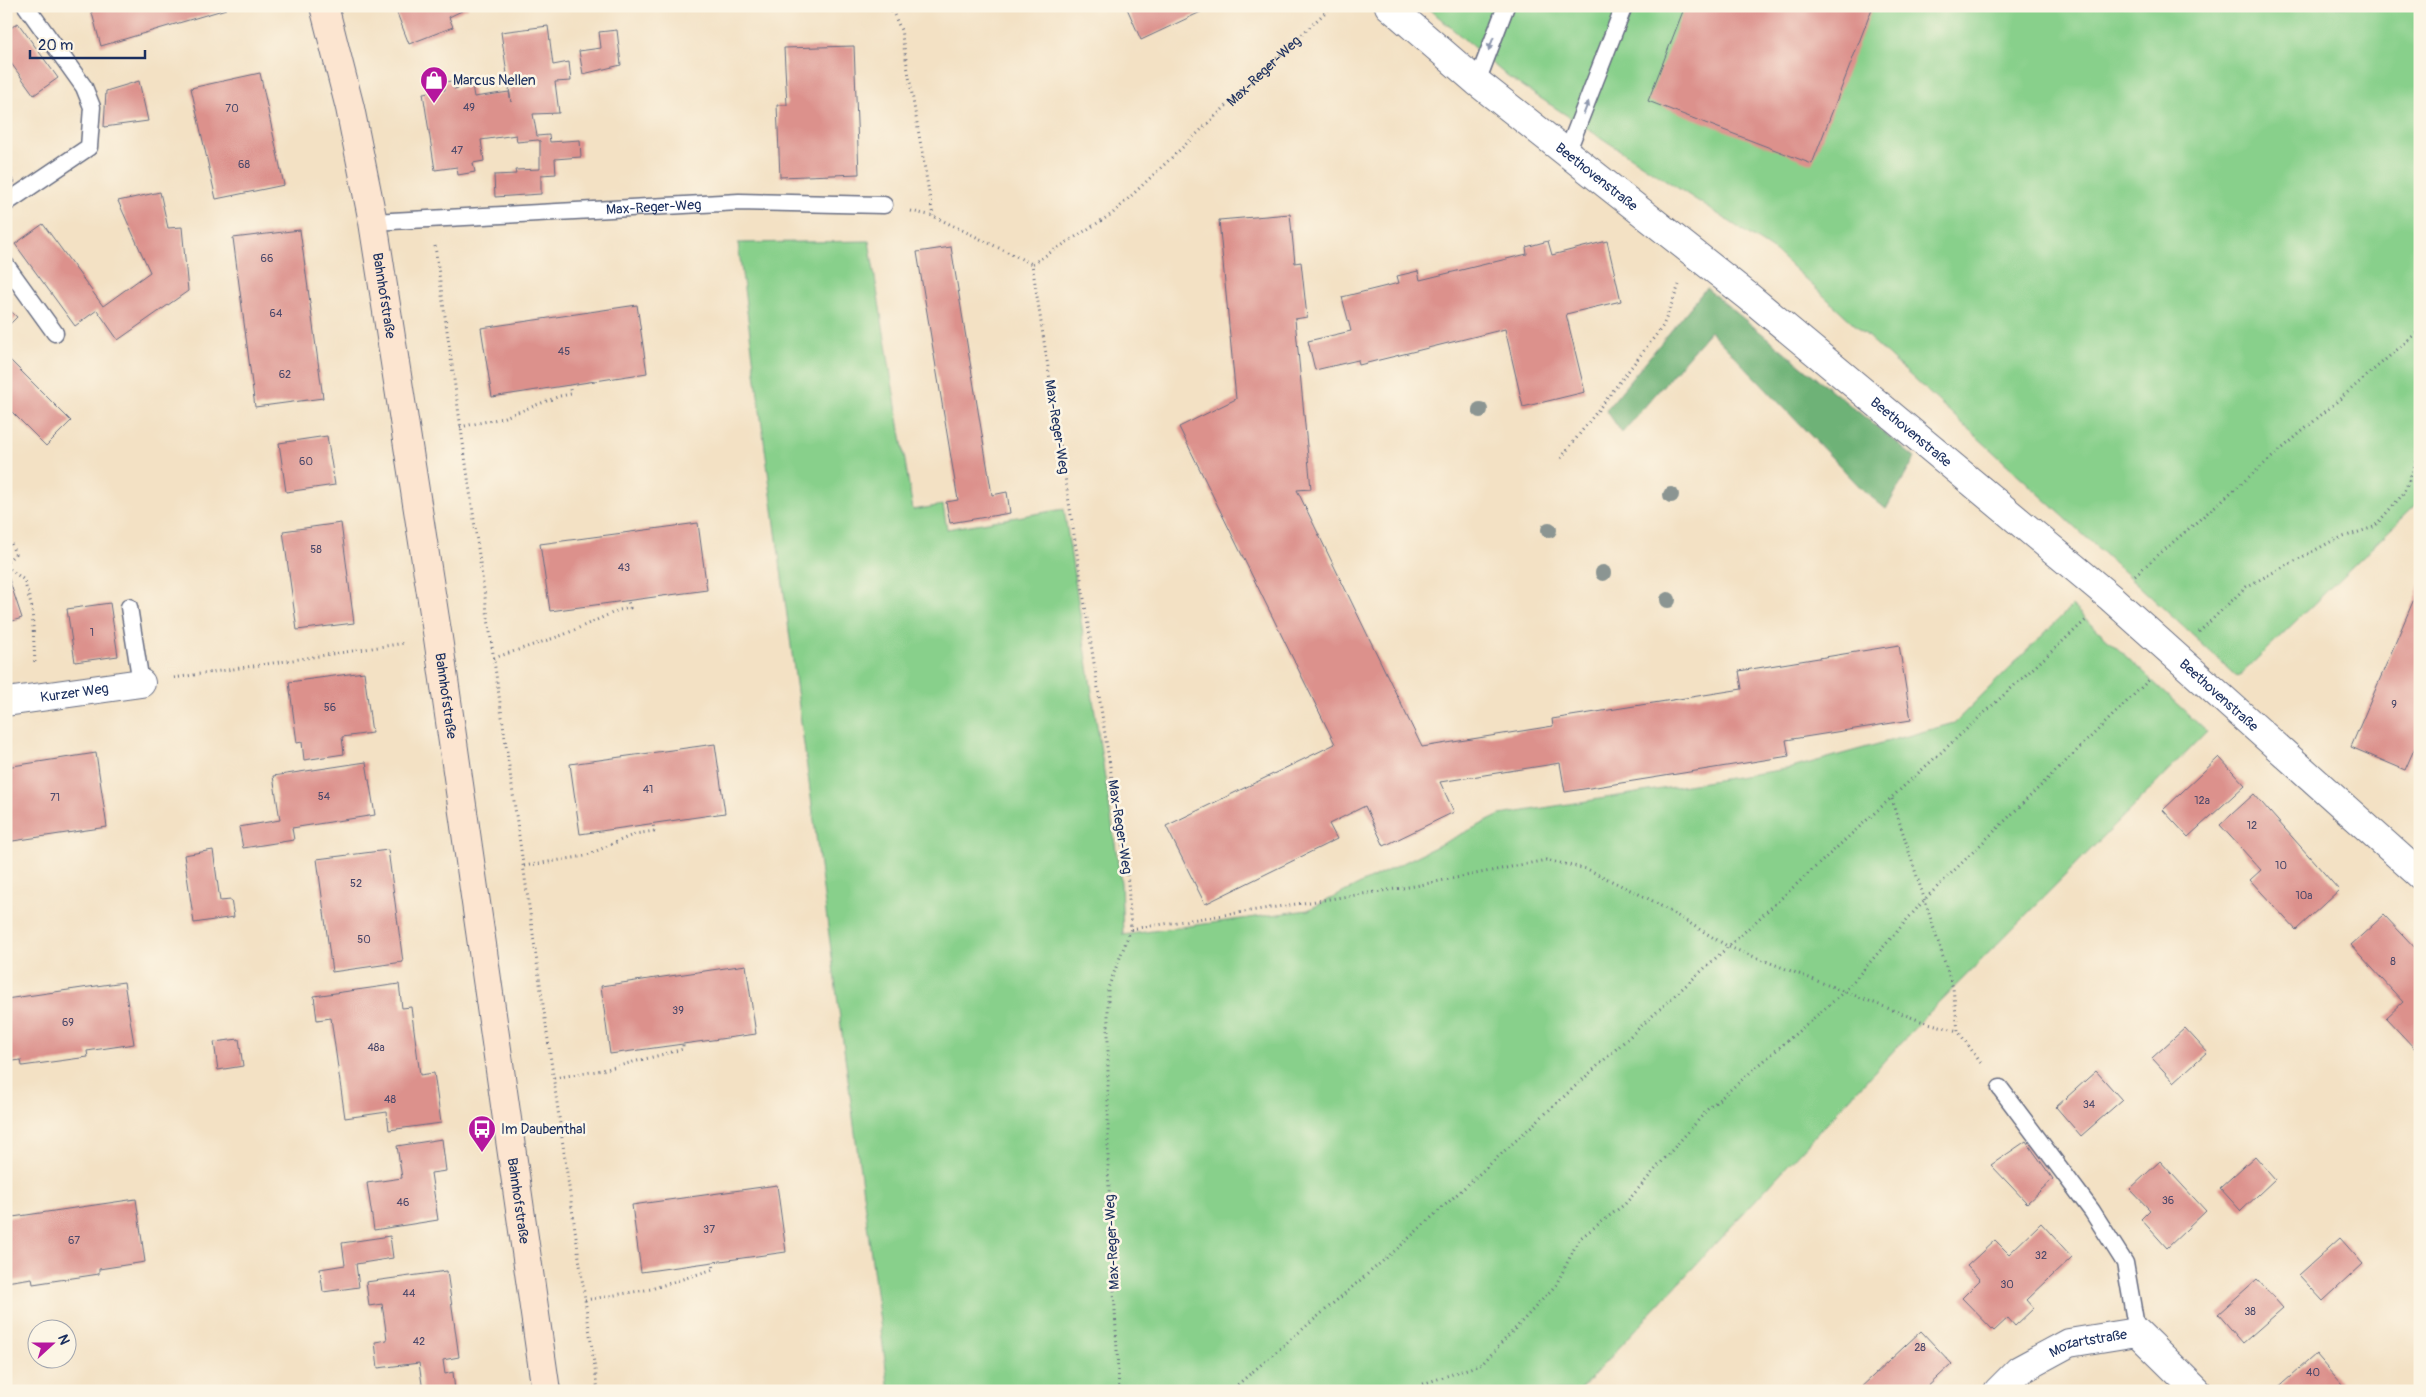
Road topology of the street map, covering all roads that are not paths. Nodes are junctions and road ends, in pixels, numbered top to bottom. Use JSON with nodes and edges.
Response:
{"nodes":[{"id":1,"x":26,"y":6,"type":"edge"},
{"id":2,"x":324,"y":6,"type":"edge"},
{"id":3,"x":1388,"y":6,"type":"edge"},
{"id":4,"x":1506,"y":6,"type":"edge"},
{"id":5,"x":1624,"y":6,"type":"edge"},
{"id":6,"x":1478,"y":82,"type":"junction"},
{"id":7,"x":1567,"y":153,"type":"junction"},
{"id":8,"x":6,"y":203,"type":"edge"},
{"id":9,"x":884,"y":205,"type":"road end"},
{"id":10,"x":373,"y":222,"type":"junction"},
{"id":11,"x":6,"y":265,"type":"edge"},
{"id":12,"x":55,"y":333,"type":"dead end"},
{"id":13,"x":129,"y":607,"type":"dead end"},
{"id":14,"x":141,"y":683,"type":"joint"},
{"id":15,"x":6,"y":702,"type":"edge"},
{"id":16,"x":2420,"y":876,"type":"edge"},
{"id":17,"x":2000,"y":1088,"type":"road end"},
{"id":18,"x":2137,"y":1332,"type":"junction"},
{"id":19,"x":546,"y":1391,"type":"edge"},
{"id":20,"x":1998,"y":1391,"type":"edge"},
{"id":21,"x":2197,"y":1391,"type":"edge"}],
"edges":[{"from":1,"to":8,"type":"lane"},
{"from":2,"to":10,"type":"main road","name":"Bahnhofstraße"},
{"from":3,"to":6,"type":"street","name":"Beethovenstraße"},
{"from":4,"to":6,"type":"lane","one_way":true},
{"from":7,"to":5,"type":"lane","one_way":true},
{"from":6,"to":7,"type":"street","name":"Beethovenstraße"},
{"from":7,"to":16,"type":"street","name":"Beethovenstraße"},
{"from":9,"to":10,"type":"lane","name":"Max-Reger-Weg"},
{"from":10,"to":19,"type":"main road","name":"Bahnhofstraße"},
{"from":11,"to":12,"type":"lane"},
{"from":13,"to":14,"type":"lane"},
{"from":14,"to":15,"type":"street","name":"Kurzer Weg"},
{"from":17,"to":18,"type":"lane"},
{"from":18,"to":20,"type":"street","name":"Mozartstraße"},
{"from":18,"to":21,"type":"street","name":"Mozartstraße"}]}
